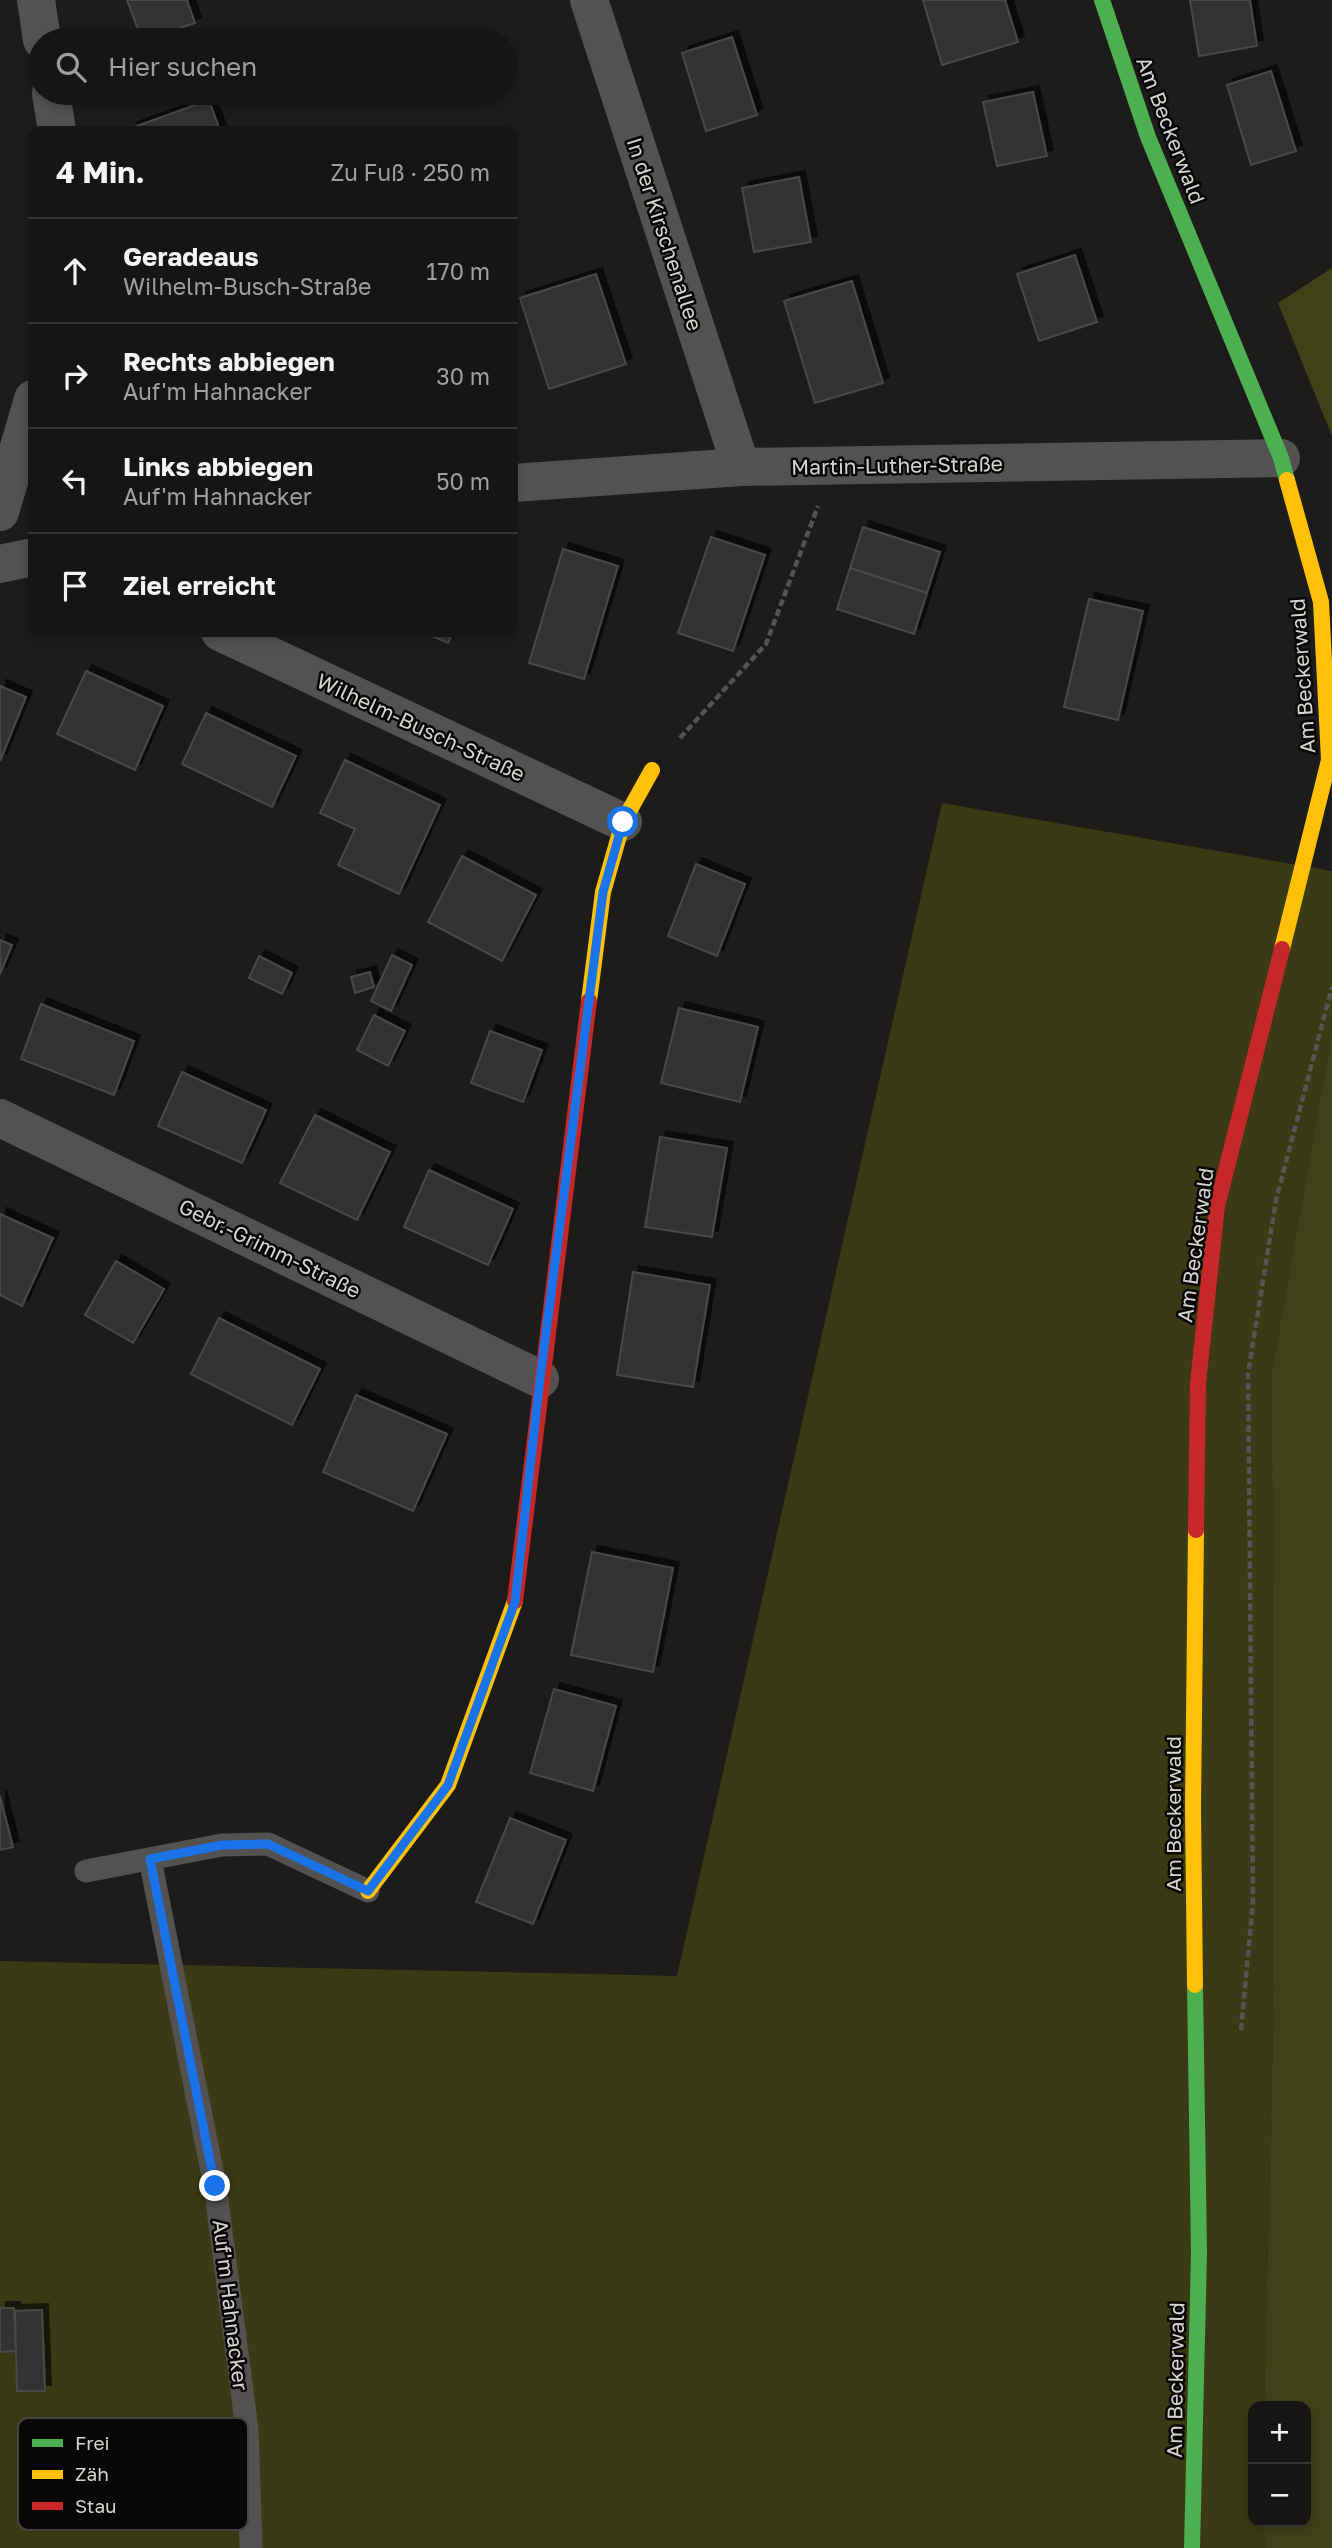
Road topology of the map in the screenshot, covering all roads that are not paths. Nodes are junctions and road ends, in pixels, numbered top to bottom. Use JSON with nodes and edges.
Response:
{"nodes":[{"id":1,"x":36,"y":0,"type":"edge"},
{"id":2,"x":589,"y":0,"type":"edge"},
{"id":3,"x":1102,"y":0,"type":"edge"},
{"id":4,"x":40,"y":28,"type":"edge"},
{"id":5,"x":53,"y":105,"type":"edge"},
{"id":6,"x":56,"y":126,"type":"edge"},
{"id":7,"x":28,"y":416,"type":"edge"},
{"id":8,"x":1281,"y":458,"type":"junction"},
{"id":9,"x":741,"y":467,"type":"junction"},
{"id":10,"x":518,"y":483,"type":"edge"},
{"id":11,"x":0,"y":512,"type":"edge"},
{"id":12,"x":28,"y":558,"type":"edge"},
{"id":13,"x":0,"y":564,"type":"edge"},
{"id":14,"x":231,"y":637,"type":"edge"},
{"id":15,"x":652,"y":770,"type":"road end"},
{"id":16,"x":623,"y":822,"type":"junction"},
{"id":17,"x":0,"y":1118,"type":"edge"},
{"id":18,"x":540,"y":1379,"type":"junction"},
{"id":19,"x":150,"y":1859,"type":"junction"},
{"id":20,"x":86,"y":1871,"type":"dead end"},
{"id":21,"x":368,"y":1891,"type":"joint"},
{"id":22,"x":246,"y":2418,"type":"edge"},
{"id":23,"x":248,"y":2459,"type":"edge"},
{"id":24,"x":251,"y":2548,"type":"edge"},
{"id":25,"x":1192,"y":2548,"type":"edge"}],
"edges":[{"from":1,"to":4,"type":"street"},
{"from":2,"to":9,"type":"street","name":"In der Kirschenallee"},
{"from":3,"to":8,"type":"street","name":"Am Beckerwald"},
{"from":5,"to":6,"type":"street"},
{"from":7,"to":11,"type":"street"},
{"from":8,"to":9,"type":"street","name":"Martin-Luther-Straße"},
{"from":8,"to":25,"type":"street","name":"Am Beckerwald"},
{"from":9,"to":10,"type":"street","name":"Martin-Luther-Straße"},
{"from":12,"to":13,"type":"street"},
{"from":14,"to":16,"type":"street","name":"Wilhelm-Busch-Straße"},
{"from":15,"to":16,"type":"street"},
{"from":16,"to":18,"type":"street"},
{"from":17,"to":18,"type":"street","name":"Gebr.-Grimm-Straße"},
{"from":18,"to":21,"type":"street"},
{"from":19,"to":20,"type":"lane"},
{"from":19,"to":21,"type":"lane"},
{"from":19,"to":22,"type":"lane","name":"Auf'm Hahnacker"},
{"from":23,"to":24,"type":"lane","name":"Auf'm Hahnacker"}]}
